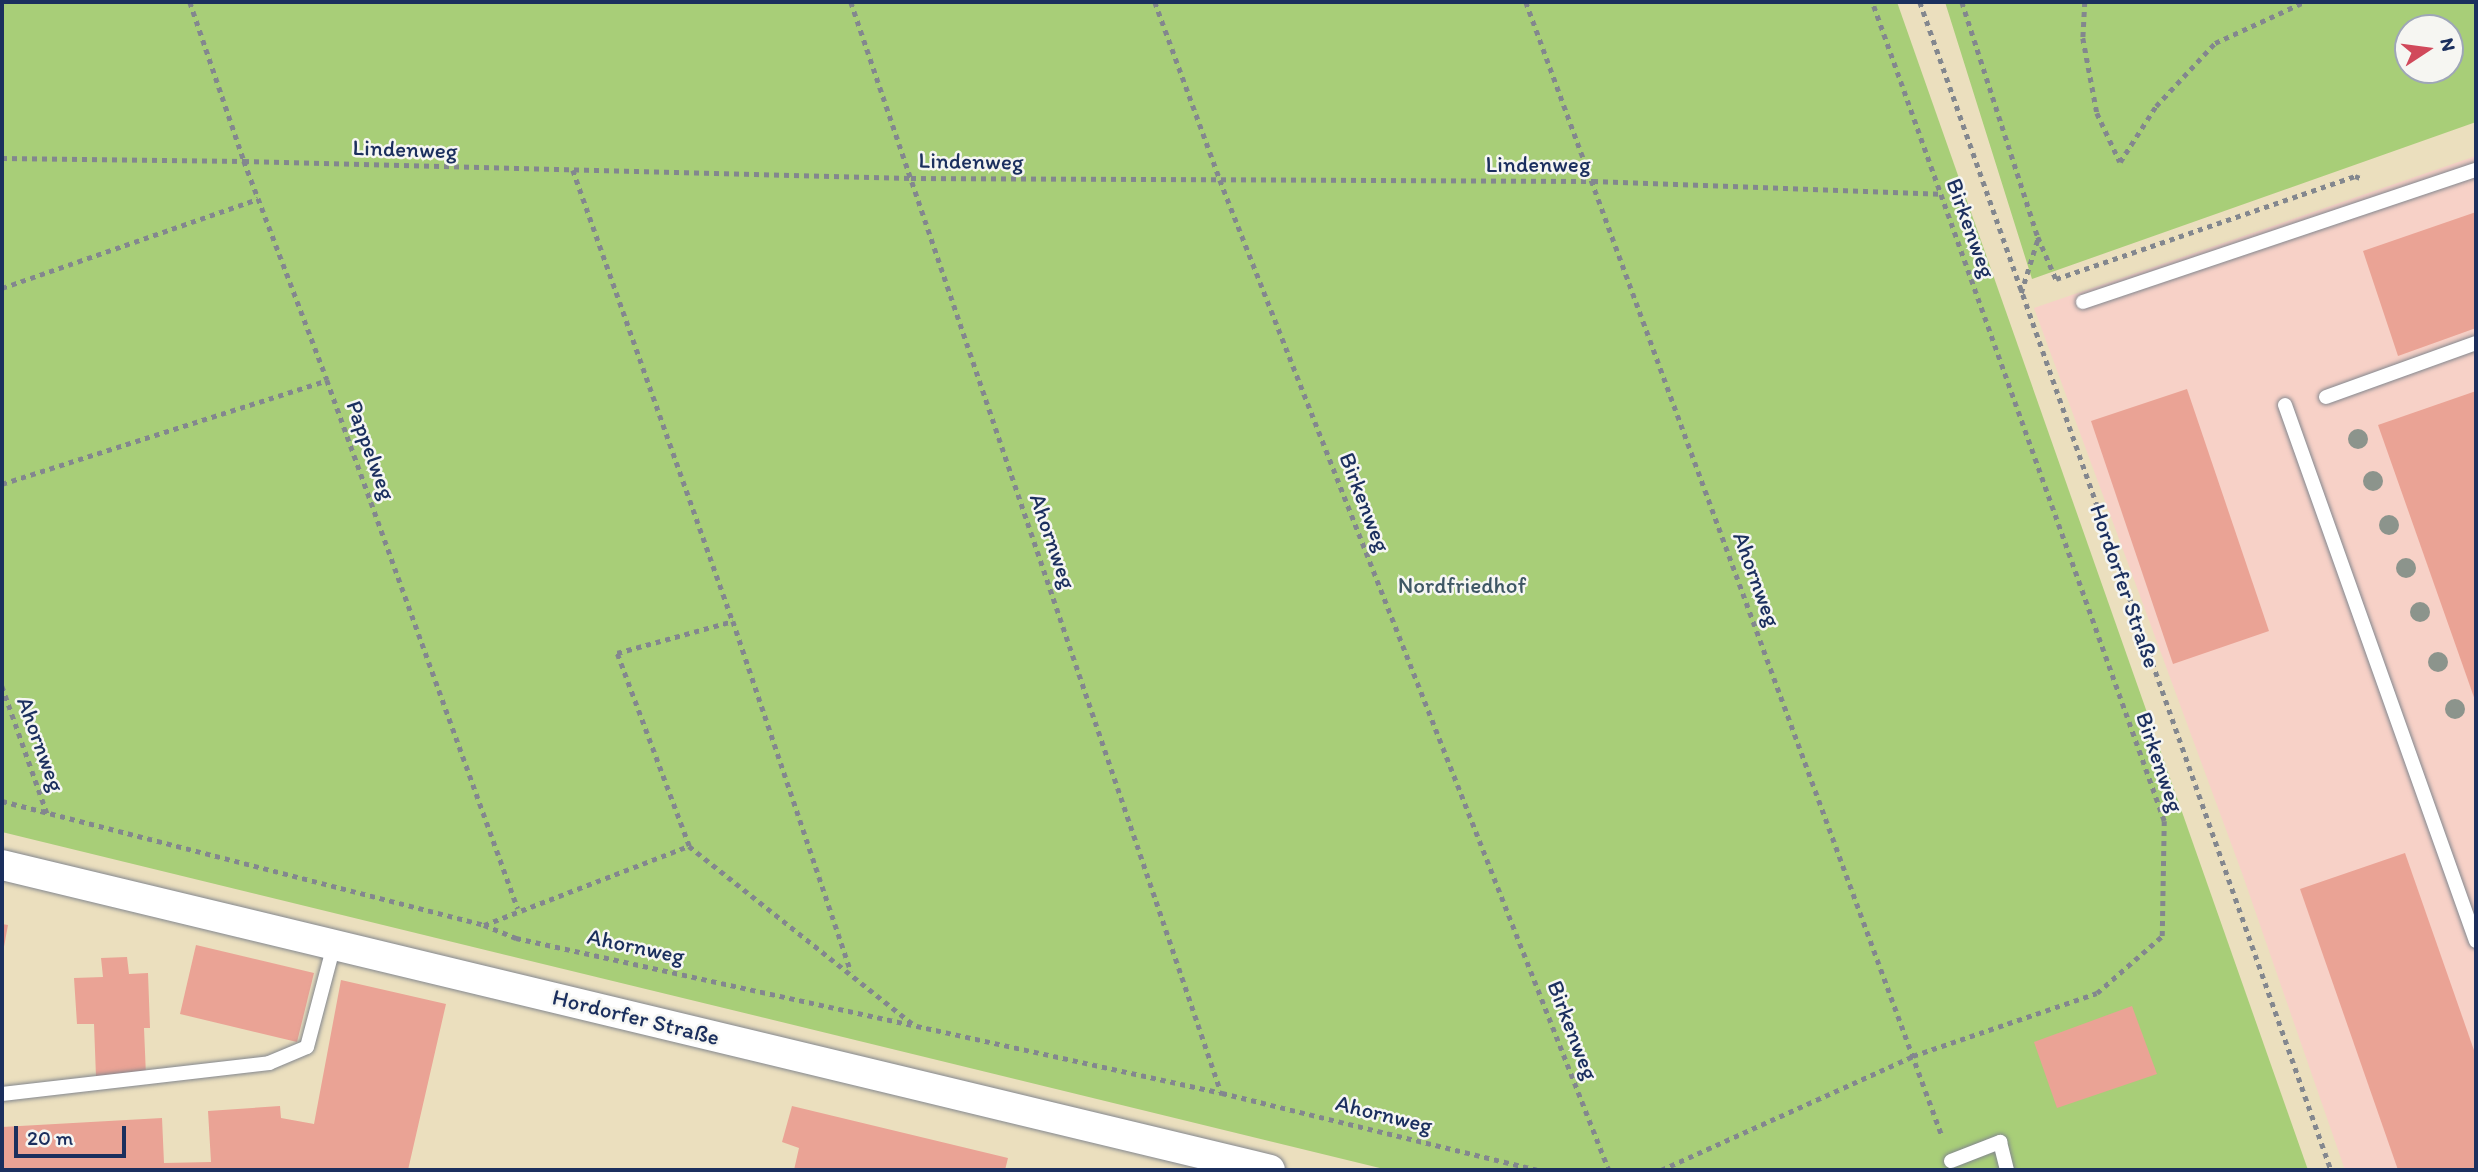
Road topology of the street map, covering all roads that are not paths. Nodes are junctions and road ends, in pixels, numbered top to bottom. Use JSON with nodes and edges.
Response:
{"nodes":[{"id":1,"x":2476,"y":170,"type":"edge"},
{"id":2,"x":2083,"y":302,"type":"dead end"},
{"id":3,"x":2476,"y":343,"type":"edge"},
{"id":4,"x":2326,"y":397,"type":"dead end"},
{"id":5,"x":2285,"y":405,"type":"dead end"},
{"id":6,"x":2,"y":865,"type":"edge"},
{"id":7,"x":2476,"y":941,"type":"edge"},
{"id":8,"x":334,"y":945,"type":"junction"},
{"id":9,"x":2,"y":1094,"type":"edge"},
{"id":10,"x":1951,"y":1161,"type":"road end"},
{"id":11,"x":1270,"y":1170,"type":"edge"},
{"id":12,"x":2007,"y":1170,"type":"edge"}],
"edges":[{"from":1,"to":2,"type":"lane"},
{"from":3,"to":4,"type":"lane"},
{"from":5,"to":7,"type":"lane"},
{"from":6,"to":8,"type":"street","name":"Hordorfer Straße"},
{"from":8,"to":9,"type":"lane"},
{"from":8,"to":11,"type":"street","name":"Hordorfer Straße"},
{"from":10,"to":12,"type":"lane"}]}
